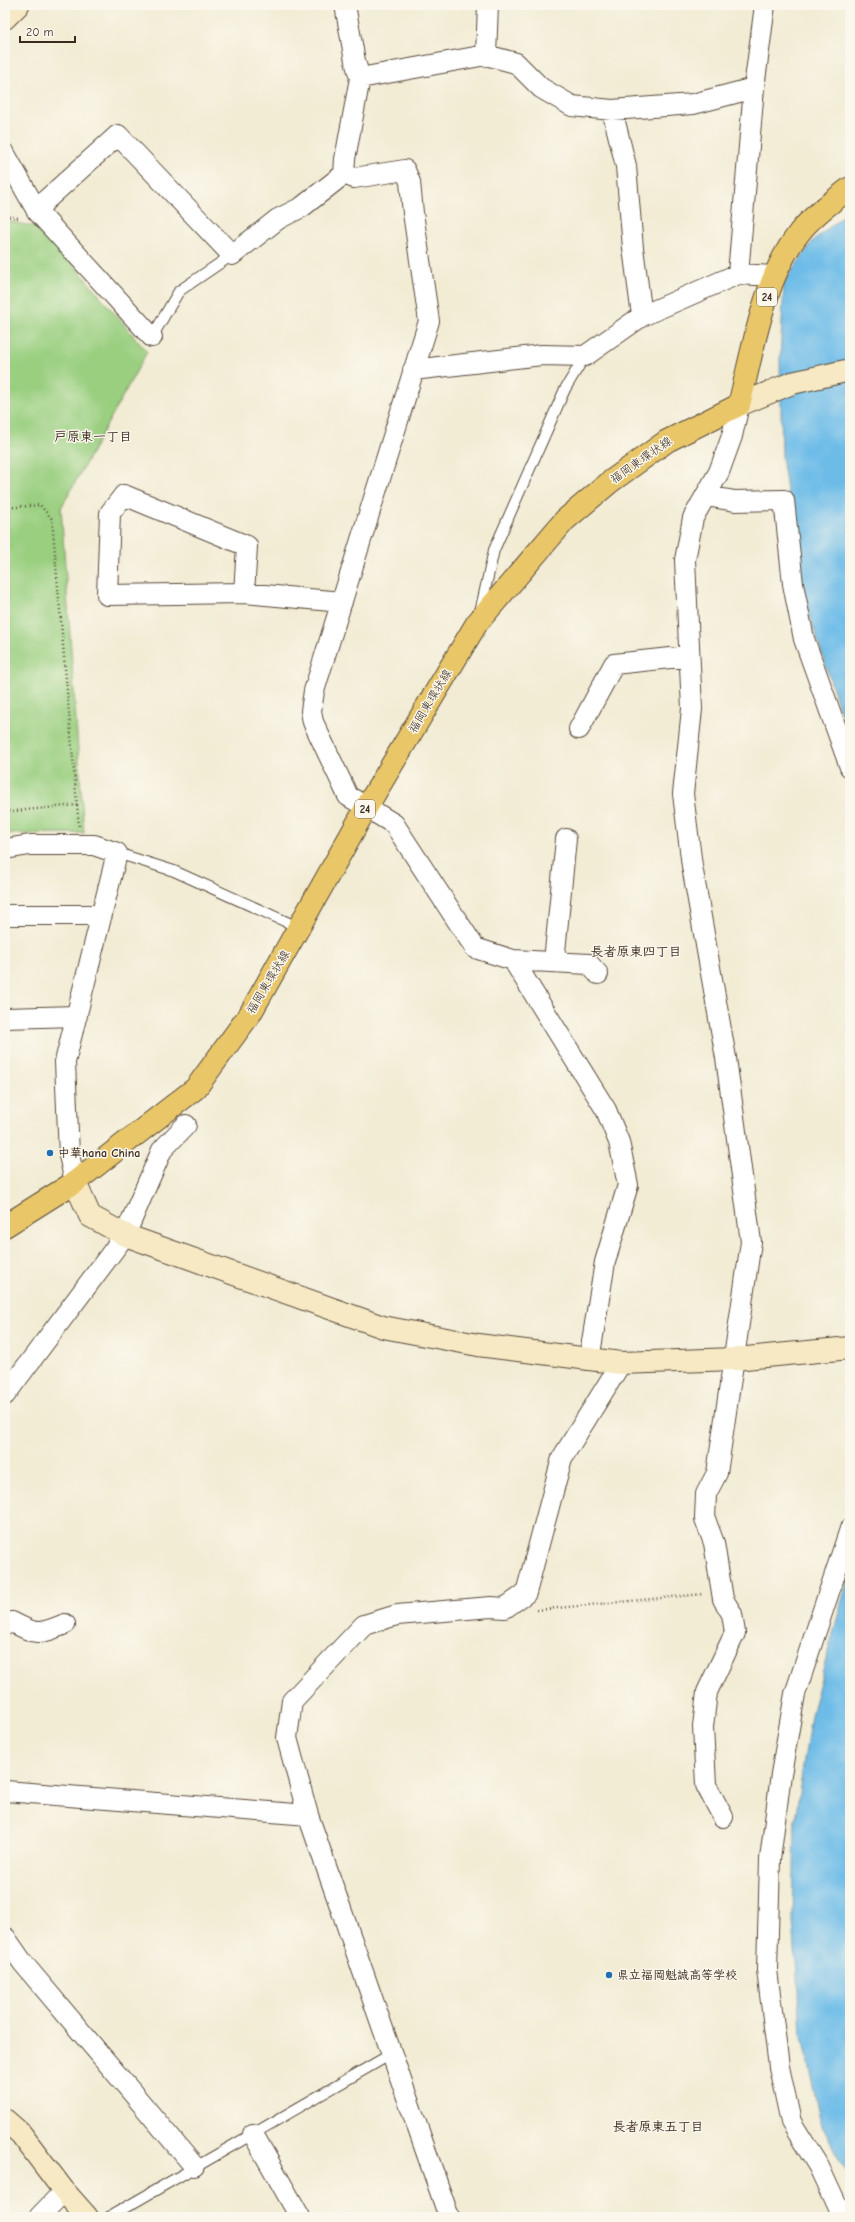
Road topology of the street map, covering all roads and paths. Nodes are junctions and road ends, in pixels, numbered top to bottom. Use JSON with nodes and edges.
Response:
{"nodes":[{"id":1,"x":18,"y":5,"type":"edge"},
{"id":2,"x":345,"y":5,"type":"edge"},
{"id":3,"x":488,"y":5,"type":"edge"},
{"id":4,"x":765,"y":5,"type":"edge"},
{"id":5,"x":5,"y":18,"type":"edge"},
{"id":6,"x":486,"y":55,"type":"junction"},
{"id":7,"x":360,"y":78,"type":"junction"},
{"id":8,"x":754,"y":88,"type":"junction"},
{"id":9,"x":612,"y":110,"type":"junction"},
{"id":10,"x":5,"y":154,"type":"edge"},
{"id":11,"x":344,"y":174,"type":"junction"},
{"id":12,"x":850,"y":188,"type":"edge"},
{"id":13,"x":38,"y":211,"type":"junction"},
{"id":14,"x":232,"y":254,"type":"junction"},
{"id":15,"x":738,"y":274,"type":"junction"},
{"id":16,"x":773,"y":276,"type":"junction"},
{"id":17,"x":642,"y":316,"type":"junction"},
{"id":18,"x":152,"y":337,"type":"joint"},
{"id":19,"x":585,"y":356,"type":"junction"},
{"id":20,"x":413,"y":370,"type":"junction"},
{"id":21,"x":850,"y":370,"type":"edge"},
{"id":22,"x":739,"y":405,"type":"junction"},
{"id":23,"x":706,"y":496,"type":"junction"},
{"id":24,"x":5,"y":508,"type":"edge"},
{"id":25,"x":244,"y":593,"type":"junction"},
{"id":26,"x":342,"y":602,"type":"junction"},
{"id":27,"x":477,"y":624,"type":"junction"},
{"id":28,"x":689,"y":656,"type":"junction"},
{"id":29,"x":579,"y":729,"type":"dead end"},
{"id":30,"x":850,"y":767,"type":"edge"},
{"id":31,"x":366,"y":808,"type":"junction"},
{"id":32,"x":5,"y":812,"type":"edge"},
{"id":33,"x":566,"y":839,"type":"dead end"},
{"id":34,"x":5,"y":849,"type":"edge"},
{"id":35,"x":117,"y":853,"type":"junction"},
{"id":36,"x":5,"y":915,"type":"edge"},
{"id":37,"x":102,"y":915,"type":"junction"},
{"id":38,"x":300,"y":928,"type":"junction"},
{"id":39,"x":513,"y":960,"type":"junction"},
{"id":40,"x":554,"y":962,"type":"junction"},
{"id":41,"x":598,"y":974,"type":"dead end"},
{"id":42,"x":77,"y":1016,"type":"junction"},
{"id":43,"x":5,"y":1018,"type":"edge"},
{"id":44,"x":186,"y":1125,"type":"dead end"},
{"id":45,"x":75,"y":1182,"type":"junction"},
{"id":46,"x":5,"y":1226,"type":"edge"},
{"id":47,"x":125,"y":1235,"type":"junction"},
{"id":48,"x":850,"y":1348,"type":"edge"},
{"id":49,"x":735,"y":1359,"type":"junction"},
{"id":50,"x":589,"y":1360,"type":"junction"},
{"id":51,"x":621,"y":1363,"type":"junction"},
{"id":52,"x":5,"y":1395,"type":"edge"},
{"id":53,"x":850,"y":1529,"type":"edge"},
{"id":54,"x":722,"y":1592,"type":"junction"},
{"id":55,"x":505,"y":1608,"type":"junction"},
{"id":56,"x":65,"y":1624,"type":"dead end"},
{"id":57,"x":5,"y":1625,"type":"edge"},
{"id":58,"x":5,"y":1791,"type":"edge"},
{"id":59,"x":308,"y":1815,"type":"junction"},
{"id":60,"x":723,"y":1817,"type":"dead end"},
{"id":61,"x":5,"y":1937,"type":"edge"},
{"id":62,"x":393,"y":2053,"type":"junction"},
{"id":63,"x":5,"y":2120,"type":"edge"},
{"id":64,"x":253,"y":2134,"type":"junction"},
{"id":65,"x":194,"y":2166,"type":"junction"},
{"id":66,"x":64,"y":2191,"type":"junction"},
{"id":67,"x":39,"y":2217,"type":"edge"},
{"id":68,"x":87,"y":2217,"type":"edge"},
{"id":69,"x":109,"y":2217,"type":"edge"},
{"id":70,"x":300,"y":2217,"type":"edge"},
{"id":71,"x":449,"y":2217,"type":"edge"},
{"id":72,"x":842,"y":2217,"type":"edge"}],
"edges":[{"from":1,"to":5,"type":"street"},
{"from":2,"to":7,"type":"street"},
{"from":3,"to":6,"type":"street"},
{"from":4,"to":8,"type":"street"},
{"from":6,"to":7,"type":"street"},
{"from":6,"to":9,"type":"street"},
{"from":7,"to":11,"type":"street"},
{"from":8,"to":9,"type":"street"},
{"from":8,"to":15,"type":"street"},
{"from":9,"to":17,"type":"street"},
{"from":10,"to":13,"type":"street"},
{"from":11,"to":14,"type":"street"},
{"from":11,"to":20,"type":"street"},
{"from":12,"to":16,"type":"main road","number":"24"},
{"from":13,"to":14,"type":"street"},
{"from":13,"to":18,"type":"street"},
{"from":14,"to":18,"type":"lane"},
{"from":15,"to":16,"type":"street"},
{"from":15,"to":17,"type":"street"},
{"from":16,"to":22,"type":"main road","number":"24"},
{"from":17,"to":19,"type":"street"},
{"from":19,"to":20,"type":"street"},
{"from":19,"to":27,"type":"lane"},
{"from":20,"to":26,"type":"street"},
{"from":21,"to":22,"type":"street"},
{"from":22,"to":23,"type":"street"},
{"from":22,"to":27,"type":"main road","name":"福岡東環状線","number":"24"},
{"from":23,"to":28,"type":"street"},
{"from":23,"to":30,"type":"street"},
{"from":24,"to":32,"type":"path"},
{"from":25,"to":25,"type":"street"},
{"from":25,"to":26,"type":"street"},
{"from":26,"to":31,"type":"street"},
{"from":27,"to":31,"type":"main road","name":"福岡東環状線","number":"24"},
{"from":28,"to":29,"type":"street"},
{"from":28,"to":49,"type":"street"},
{"from":31,"to":38,"type":"main road","name":"福岡東環状線","number":"24"},
{"from":31,"to":39,"type":"street"},
{"from":33,"to":40,"type":"street"},
{"from":34,"to":35,"type":"street"},
{"from":35,"to":37,"type":"street"},
{"from":35,"to":38,"type":"lane"},
{"from":36,"to":37,"type":"street"},
{"from":37,"to":42,"type":"street"},
{"from":38,"to":45,"type":"main road","name":"福岡東環状線","number":"24"},
{"from":39,"to":40,"type":"street"},
{"from":39,"to":50,"type":"street"},
{"from":40,"to":41,"type":"street"},
{"from":42,"to":43,"type":"street"},
{"from":42,"to":45,"type":"street"},
{"from":44,"to":47,"type":"street"},
{"from":45,"to":46,"type":"main road","name":"福岡東環状線","number":"24"},
{"from":45,"to":47,"type":"street"},
{"from":47,"to":50,"type":"street"},
{"from":47,"to":52,"type":"street"},
{"from":48,"to":49,"type":"street"},
{"from":49,"to":51,"type":"street"},
{"from":49,"to":54,"type":"street"},
{"from":50,"to":51,"type":"street"},
{"from":51,"to":55,"type":"street"},
{"from":53,"to":72,"type":"street"},
{"from":54,"to":55,"type":"path"},
{"from":54,"to":60,"type":"street"},
{"from":55,"to":59,"type":"street"},
{"from":56,"to":57,"type":"street"},
{"from":58,"to":59,"type":"street"},
{"from":59,"to":62,"type":"street"},
{"from":61,"to":65,"type":"street"},
{"from":62,"to":64,"type":"lane"},
{"from":62,"to":71,"type":"street"},
{"from":63,"to":66,"type":"street"},
{"from":64,"to":65,"type":"lane"},
{"from":64,"to":70,"type":"street"},
{"from":65,"to":69,"type":"lane"},
{"from":66,"to":67,"type":"street"},
{"from":66,"to":68,"type":"street"}]}
